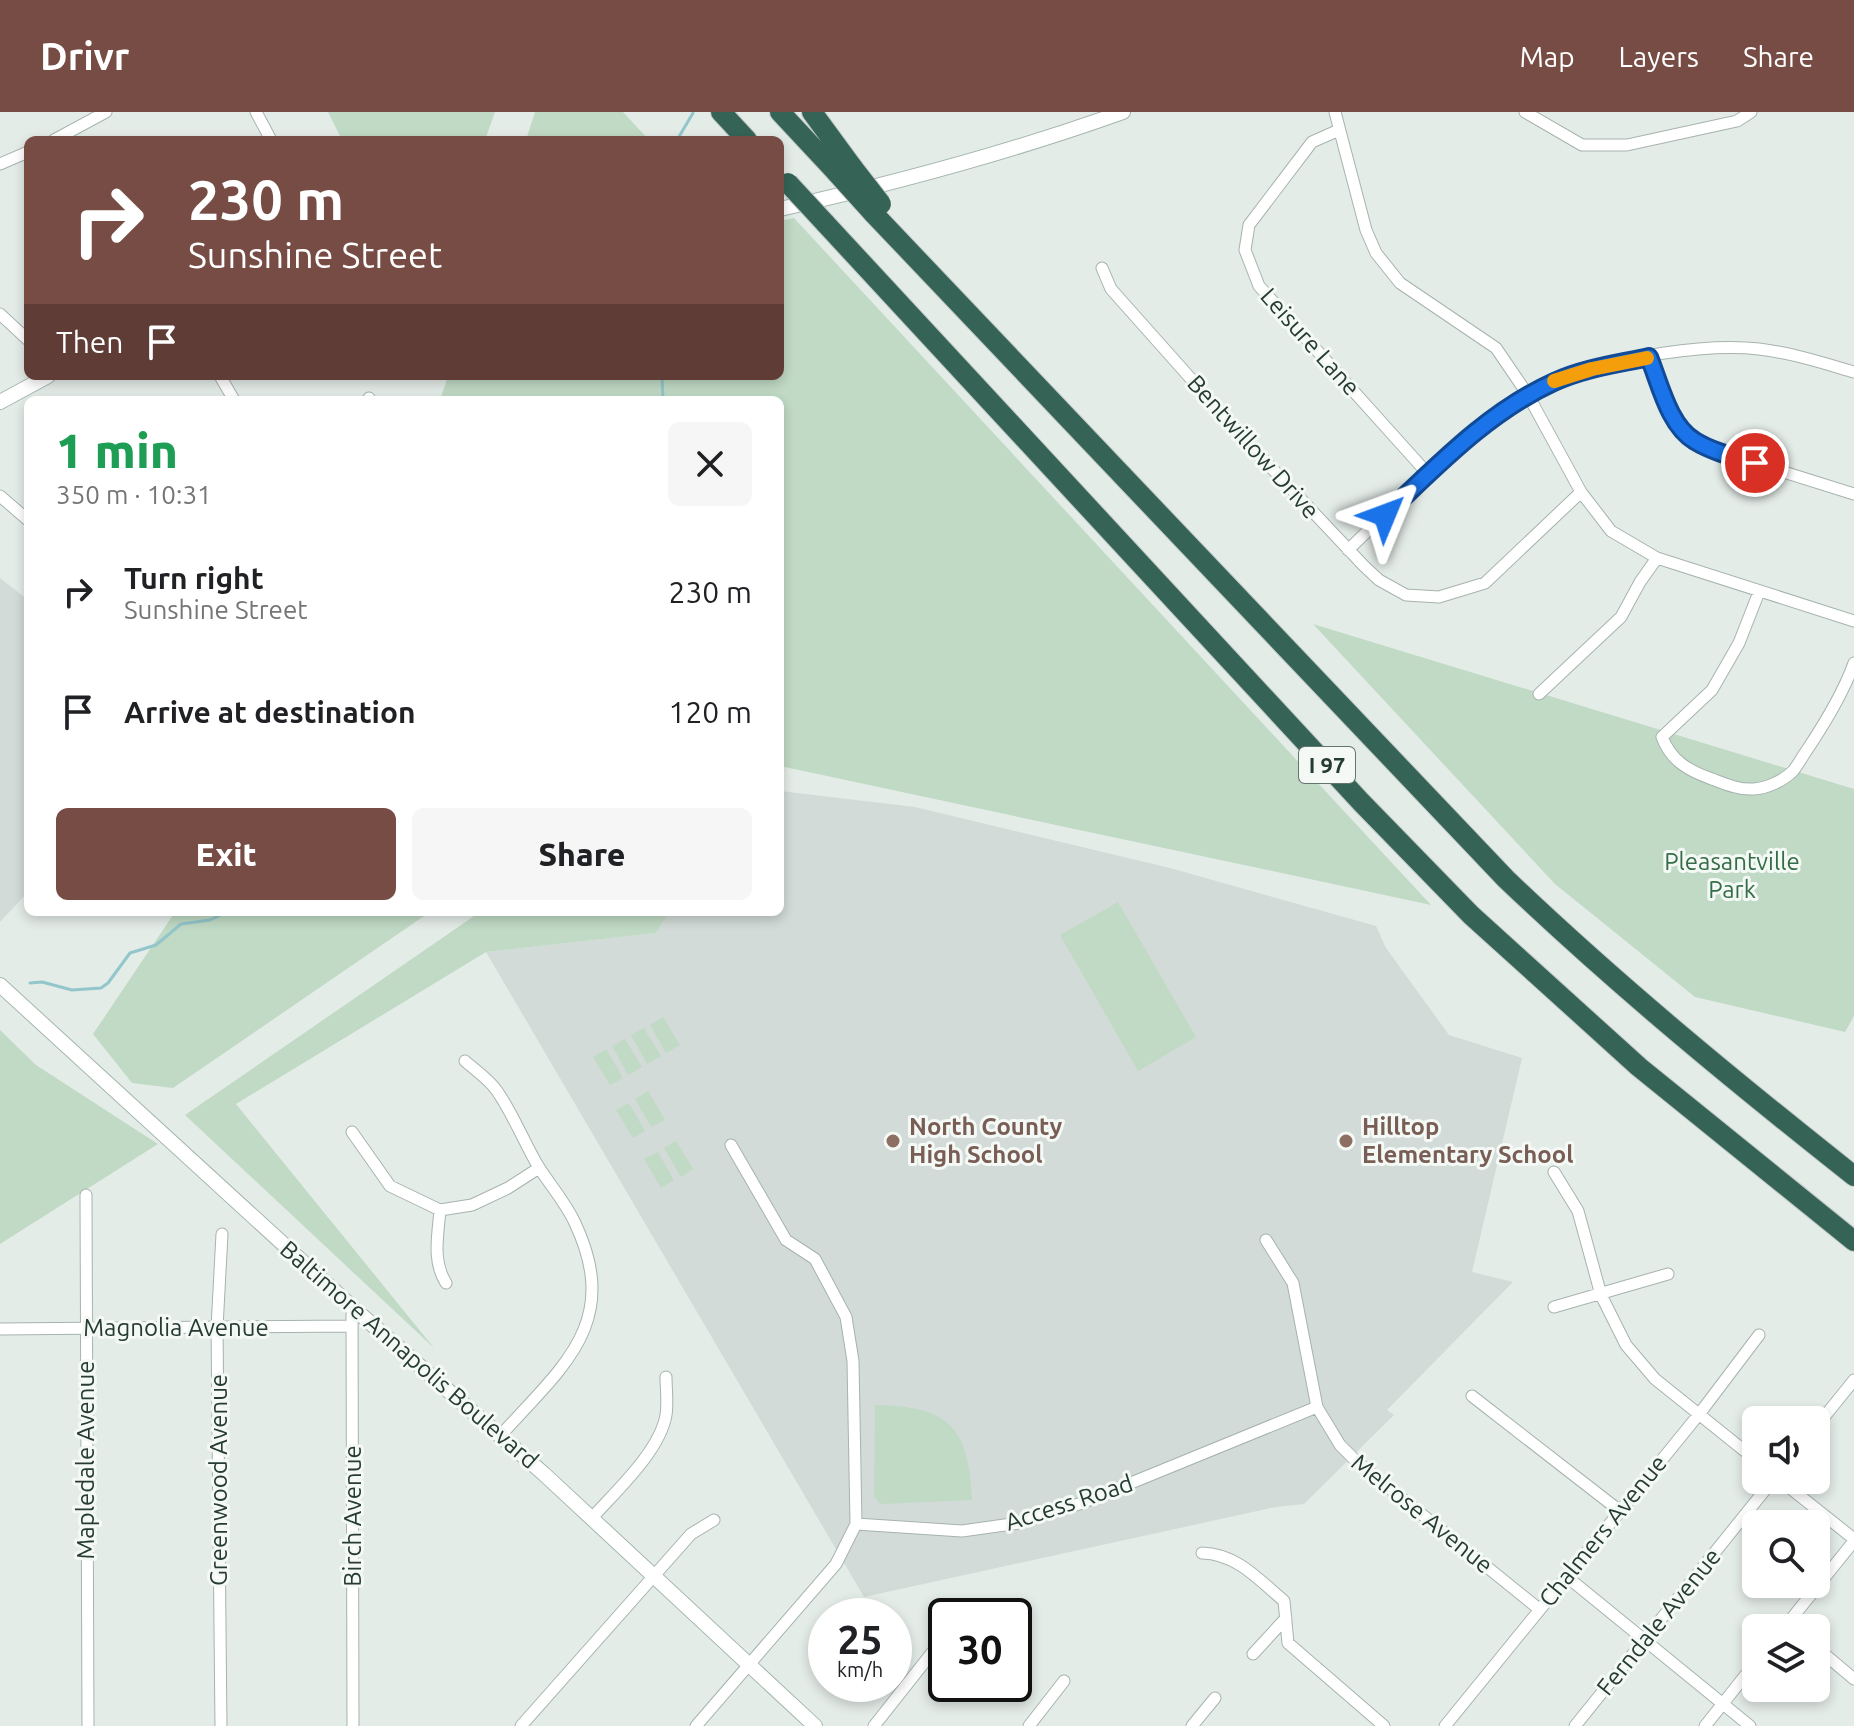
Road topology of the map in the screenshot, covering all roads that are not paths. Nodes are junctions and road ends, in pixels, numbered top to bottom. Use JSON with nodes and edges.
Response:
{"nodes":[{"id":1,"x":106,"y":112,"type":"edge"},
{"id":2,"x":256,"y":112,"type":"edge"},
{"id":3,"x":721,"y":112,"type":"edge"},
{"id":4,"x":780,"y":112,"type":"edge"},
{"id":5,"x":812,"y":112,"type":"edge"},
{"id":6,"x":1121,"y":112,"type":"edge"},
{"id":7,"x":1335,"y":112,"type":"edge"},
{"id":8,"x":1525,"y":112,"type":"edge"},
{"id":9,"x":1751,"y":112,"type":"edge"},
{"id":10,"x":1339,"y":130,"type":"junction"},
{"id":11,"x":64,"y":136,"type":"edge"},
{"id":12,"x":269,"y":136,"type":"edge"},
{"id":13,"x":743,"y":136,"type":"edge"},
{"id":14,"x":24,"y":154,"type":"edge"},
{"id":15,"x":0,"y":164,"type":"edge"},
{"id":16,"x":845,"y":170,"type":"junction"},
{"id":17,"x":784,"y":179,"type":"edge"},
{"id":18,"x":784,"y":208,"type":"edge"},
{"id":19,"x":1102,"y":268,"type":"dead end"},
{"id":20,"x":0,"y":314,"type":"edge"},
{"id":21,"x":24,"y":336,"type":"edge"},
{"id":22,"x":1649,"y":357,"type":"junction"},
{"id":23,"x":1854,"y":372,"type":"edge"},
{"id":24,"x":41,"y":380,"type":"edge"},
{"id":25,"x":1528,"y":395,"type":"junction"},
{"id":26,"x":0,"y":402,"type":"edge"},
{"id":27,"x":1428,"y":474,"type":"junction"},
{"id":28,"x":1581,"y":492,"type":"junction"},
{"id":29,"x":1854,"y":494,"type":"edge"},
{"id":30,"x":0,"y":496,"type":"edge"},
{"id":31,"x":24,"y":517,"type":"edge"},
{"id":32,"x":1348,"y":550,"type":"junction"},
{"id":33,"x":1657,"y":558,"type":"junction"},
{"id":34,"x":1759,"y":592,"type":"junction"},
{"id":35,"x":1854,"y":621,"type":"edge"},
{"id":36,"x":1854,"y":663,"type":"edge"},
{"id":37,"x":1539,"y":694,"type":"dead end"},
{"id":38,"x":0,"y":985,"type":"edge"},
{"id":39,"x":465,"y":1061,"type":"dead end"},
{"id":40,"x":352,"y":1132,"type":"dead end"},
{"id":41,"x":731,"y":1145,"type":"dead end"},
{"id":42,"x":539,"y":1168,"type":"junction"},
{"id":43,"x":1554,"y":1172,"type":"dead end"},
{"id":44,"x":1854,"y":1176,"type":"edge"},
{"id":45,"x":86,"y":1195,"type":"dead end"},
{"id":46,"x":440,"y":1210,"type":"junction"},
{"id":47,"x":222,"y":1234,"type":"dead end"},
{"id":48,"x":1266,"y":1240,"type":"dead end"},
{"id":49,"x":1854,"y":1241,"type":"edge"},
{"id":50,"x":1668,"y":1274,"type":"dead end"},
{"id":51,"x":446,"y":1283,"type":"dead end"},
{"id":52,"x":1601,"y":1295,"type":"junction"},
{"id":53,"x":352,"y":1307,"type":"junction"},
{"id":54,"x":1554,"y":1307,"type":"dead end"},
{"id":55,"x":352,"y":1326,"type":"junction"},
{"id":56,"x":217,"y":1328,"type":"junction"},
{"id":57,"x":0,"y":1329,"type":"edge"},
{"id":58,"x":85,"y":1329,"type":"junction"},
{"id":59,"x":1759,"y":1335,"type":"dead end"},
{"id":60,"x":666,"y":1377,"type":"dead end"},
{"id":61,"x":1854,"y":1380,"type":"edge"},
{"id":62,"x":1472,"y":1396,"type":"dead end"},
{"id":63,"x":1317,"y":1407,"type":"junction"},
{"id":64,"x":1830,"y":1410,"type":"edge"},
{"id":65,"x":1700,"y":1413,"type":"junction"},
{"id":66,"x":501,"y":1435,"type":"junction"},
{"id":67,"x":1742,"y":1448,"type":"edge"},
{"id":68,"x":1762,"y":1494,"type":"edge"},
{"id":69,"x":1797,"y":1494,"type":"edge"},
{"id":70,"x":1620,"y":1511,"type":"junction"},
{"id":71,"x":592,"y":1518,"type":"junction"},
{"id":72,"x":714,"y":1520,"type":"dead end"},
{"id":73,"x":856,"y":1524,"type":"junction"},
{"id":74,"x":1854,"y":1540,"type":"edge"},
{"id":75,"x":1202,"y":1553,"type":"dead end"},
{"id":76,"x":654,"y":1575,"type":"junction"},
{"id":77,"x":1566,"y":1576,"type":"junction"},
{"id":78,"x":1539,"y":1609,"type":"junction"},
{"id":79,"x":1797,"y":1614,"type":"edge"},
{"id":80,"x":1286,"y":1618,"type":"junction"},
{"id":81,"x":1644,"y":1640,"type":"junction"},
{"id":82,"x":1253,"y":1654,"type":"dead end"},
{"id":83,"x":928,"y":1658,"type":"edge"},
{"id":84,"x":1830,"y":1659,"type":"edge"},
{"id":85,"x":750,"y":1664,"type":"junction"},
{"id":86,"x":1742,"y":1679,"type":"edge"},
{"id":87,"x":1854,"y":1679,"type":"edge"},
{"id":88,"x":1064,"y":1681,"type":"dead end"},
{"id":89,"x":1215,"y":1698,"type":"dead end"},
{"id":90,"x":1722,"y":1704,"type":"junction"},
{"id":91,"x":88,"y":1726,"type":"edge"},
{"id":92,"x":221,"y":1726,"type":"edge"},
{"id":93,"x":353,"y":1726,"type":"edge"},
{"id":94,"x":521,"y":1726,"type":"edge"},
{"id":95,"x":696,"y":1726,"type":"edge"},
{"id":96,"x":815,"y":1726,"type":"edge"},
{"id":97,"x":874,"y":1726,"type":"edge"},
{"id":98,"x":1029,"y":1726,"type":"edge"},
{"id":99,"x":1192,"y":1726,"type":"edge"},
{"id":100,"x":1384,"y":1726,"type":"edge"},
{"id":101,"x":1445,"y":1726,"type":"edge"},
{"id":102,"x":1575,"y":1726,"type":"edge"},
{"id":103,"x":1705,"y":1726,"type":"edge"},
{"id":104,"x":1750,"y":1726,"type":"edge"}],
"edges":[{"from":1,"to":11,"type":"street"},
{"from":2,"to":12,"type":"street"},
{"from":3,"to":13,"type":"highway"},
{"from":4,"to":16,"type":"highway"},
{"from":5,"to":16,"type":"highway"},
{"from":6,"to":18,"type":"main road"},
{"from":7,"to":10,"type":"street"},
{"from":8,"to":9,"type":"street"},
{"from":10,"to":25,"type":"street"},
{"from":10,"to":27,"type":"street","name":"Leisure Lane"},
{"from":14,"to":15,"type":"street"},
{"from":16,"to":44,"type":"highway","number":"I 97","bridge":true},
{"from":17,"to":49,"type":"highway","number":"I 97","bridge":true},
{"from":19,"to":32,"type":"street","name":"Bentwillow Drive"},
{"from":20,"to":21,"type":"street"},
{"from":22,"to":23,"type":"street"},
{"from":22,"to":25,"type":"street"},
{"from":22,"to":29,"type":"street"},
{"from":24,"to":26,"type":"main road"},
{"from":25,"to":27,"type":"street"},
{"from":25,"to":28,"type":"street"},
{"from":27,"to":32,"type":"street"},
{"from":28,"to":32,"type":"street","name":"Bentwillow Drive"},
{"from":28,"to":33,"type":"street"},
{"from":30,"to":31,"type":"street"},
{"from":33,"to":34,"type":"street"},
{"from":33,"to":37,"type":"street"},
{"from":34,"to":35,"type":"street"},
{"from":34,"to":36,"type":"street"},
{"from":38,"to":53,"type":"main road","name":"Baltimore Annapolis Boulevard"},
{"from":39,"to":42,"type":"street"},
{"from":40,"to":46,"type":"street"},
{"from":41,"to":73,"type":"street"},
{"from":42,"to":46,"type":"street"},
{"from":42,"to":66,"type":"street"},
{"from":43,"to":52,"type":"street"},
{"from":45,"to":58,"type":"street","name":"Mapledale Avenue"},
{"from":46,"to":51,"type":"street"},
{"from":47,"to":56,"type":"street","name":"Greenwood Avenue"},
{"from":48,"to":63,"type":"street"},
{"from":50,"to":52,"type":"street"},
{"from":52,"to":54,"type":"street"},
{"from":52,"to":65,"type":"street"},
{"from":53,"to":55,"type":"street","name":"Birch Avenue"},
{"from":53,"to":66,"type":"main road","name":"Baltimore Annapolis Boulevard"},
{"from":55,"to":56,"type":"street","name":"Magnolia Avenue"},
{"from":55,"to":93,"type":"street","name":"Birch Avenue"},
{"from":56,"to":58,"type":"street","name":"Magnolia Avenue"},
{"from":56,"to":92,"type":"street","name":"Greenwood Avenue"},
{"from":57,"to":58,"type":"street","name":"Magnolia Avenue"},
{"from":58,"to":91,"type":"street","name":"Mapledale Avenue"},
{"from":59,"to":65,"type":"street","name":"Chalmers Avenue"},
{"from":60,"to":71,"type":"street"},
{"from":61,"to":64,"type":"street"},
{"from":62,"to":70,"type":"street"},
{"from":63,"to":73,"type":"street","name":"Access Road"},
{"from":63,"to":78,"type":"street","name":"Melrose Avenue"},
{"from":65,"to":67,"type":"street"},
{"from":65,"to":70,"type":"street","name":"Chalmers Avenue"},
{"from":66,"to":71,"type":"main road","name":"Baltimore Annapolis Boulevard"},
{"from":68,"to":81,"type":"street","name":"Ferndale Avenue"},
{"from":69,"to":74,"type":"street"},
{"from":70,"to":77,"type":"street","name":"Chalmers Avenue"},
{"from":71,"to":76,"type":"main road","name":"Baltimore Annapolis Boulevard"},
{"from":72,"to":76,"type":"street"},
{"from":73,"to":85,"type":"street"},
{"from":74,"to":79,"type":"street"},
{"from":75,"to":80,"type":"street"},
{"from":76,"to":85,"type":"main road","name":"Baltimore Annapolis Boulevard"},
{"from":76,"to":94,"type":"street"},
{"from":77,"to":78,"type":"street","name":"Chalmers Avenue"},
{"from":77,"to":81,"type":"street"},
{"from":78,"to":101,"type":"street","name":"Chalmers Avenue"},
{"from":80,"to":82,"type":"street"},
{"from":80,"to":100,"type":"street"},
{"from":81,"to":90,"type":"street"},
{"from":81,"to":102,"type":"street","name":"Ferndale Avenue"},
{"from":83,"to":97,"type":"street"},
{"from":84,"to":87,"type":"street"},
{"from":85,"to":95,"type":"street"},
{"from":85,"to":96,"type":"main road","name":"Baltimore Annapolis Boulevard"},
{"from":86,"to":90,"type":"street"},
{"from":88,"to":98,"type":"street"},
{"from":89,"to":99,"type":"street"},
{"from":90,"to":103,"type":"street"},
{"from":90,"to":104,"type":"street"}]}
